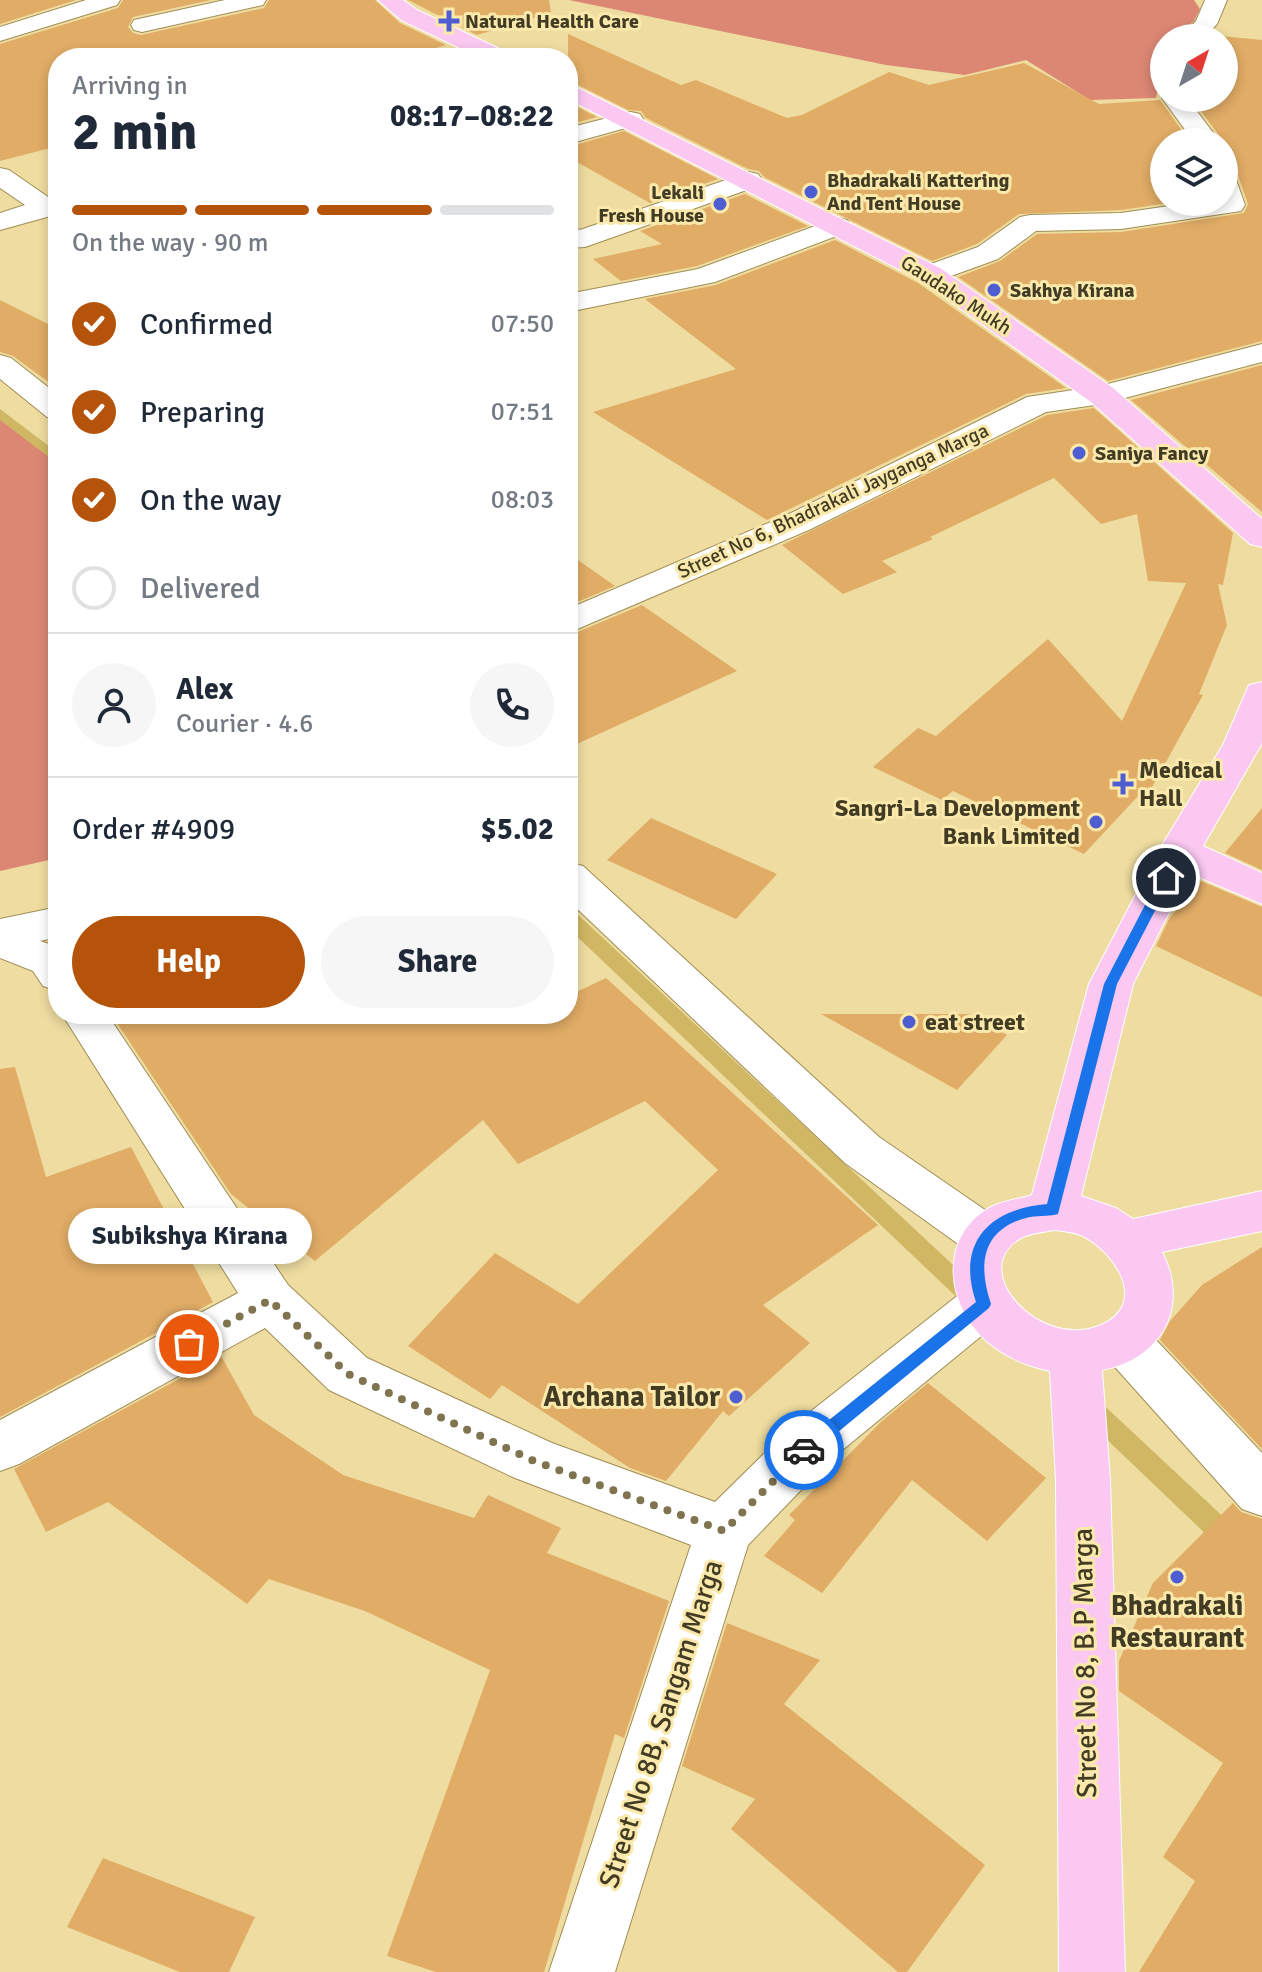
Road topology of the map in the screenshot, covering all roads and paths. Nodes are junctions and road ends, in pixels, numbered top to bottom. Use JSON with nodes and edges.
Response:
{"nodes":[{"id":1,"x":109,"y":0,"type":"edge"},
{"id":2,"x":255,"y":0,"type":"edge"},
{"id":3,"x":389,"y":0,"type":"edge"},
{"id":4,"x":1216,"y":0,"type":"edge"},
{"id":5,"x":1206,"y":24,"type":"edge"},
{"id":6,"x":142,"y":25,"type":"dead end"},
{"id":7,"x":0,"y":34,"type":"edge"},
{"id":8,"x":479,"y":48,"type":"edge"},
{"id":9,"x":578,"y":95,"type":"edge"},
{"id":10,"x":631,"y":119,"type":"junction"},
{"id":11,"x":578,"y":133,"type":"edge"},
{"id":12,"x":0,"y":176,"type":"edge"},
{"id":13,"x":749,"y":180,"type":"junction"},
{"id":14,"x":1262,"y":201,"type":"edge"},
{"id":15,"x":48,"y":204,"type":"edge"},
{"id":16,"x":1238,"y":204,"type":"edge"},
{"id":17,"x":48,"y":207,"type":"edge"},
{"id":18,"x":1156,"y":216,"type":"edge"},
{"id":19,"x":0,"y":222,"type":"edge"},
{"id":20,"x":837,"y":226,"type":"junction"},
{"id":21,"x":578,"y":240,"type":"edge"},
{"id":22,"x":930,"y":274,"type":"junction"},
{"id":23,"x":578,"y":301,"type":"edge"},
{"id":24,"x":1262,"y":353,"type":"edge"},
{"id":25,"x":0,"y":364,"type":"edge"},
{"id":26,"x":48,"y":393,"type":"edge"},
{"id":27,"x":1102,"y":395,"type":"junction"},
{"id":28,"x":1262,"y":537,"type":"edge"},
{"id":29,"x":578,"y":618,"type":"edge"},
{"id":30,"x":1262,"y":693,"type":"edge"},
{"id":31,"x":1179,"y":852,"type":"junction"},
{"id":32,"x":578,"y":885,"type":"edge"},
{"id":33,"x":1262,"y":890,"type":"edge"},
{"id":34,"x":48,"y":924,"type":"edge"},
{"id":35,"x":0,"y":934,"type":"edge"},
{"id":36,"x":0,"y":942,"type":"edge"},
{"id":37,"x":48,"y":960,"type":"edge"},
{"id":38,"x":91,"y":1024,"type":"edge"},
{"id":39,"x":1053,"y":1210,"type":"junction"},
{"id":40,"x":1262,"y":1211,"type":"edge"},
{"id":41,"x":986,"y":1237,"type":"junction"},
{"id":42,"x":1127,"y":1240,"type":"junction"},
{"id":43,"x":270,"y":1300,"type":"junction"},
{"id":44,"x":984,"y":1304,"type":"junction"},
{"id":45,"x":1099,"y":1347,"type":"junction"},
{"id":46,"x":0,"y":1447,"type":"edge"},
{"id":47,"x":1262,"y":1491,"type":"edge"},
{"id":48,"x":724,"y":1531,"type":"junction"},
{"id":49,"x":582,"y":1972,"type":"edge"},
{"id":50,"x":1092,"y":1972,"type":"edge"}],
"edges":[{"from":1,"to":7,"type":"street"},
{"from":2,"to":6,"type":"street"},
{"from":3,"to":8,"type":"main road"},
{"from":4,"to":5,"type":"street"},
{"from":9,"to":10,"type":"main road","name":"Gaudako Mukh"},
{"from":10,"to":11,"type":"street"},
{"from":10,"to":13,"type":"main road","name":"Gaudako Mukh"},
{"from":12,"to":15,"type":"street"},
{"from":13,"to":20,"type":"main road","name":"Gaudako Mukh"},
{"from":13,"to":21,"type":"street"},
{"from":14,"to":16,"type":"street"},
{"from":17,"to":19,"type":"street"},
{"from":18,"to":22,"type":"street"},
{"from":20,"to":22,"type":"main road","name":"Gaudako Mukh"},
{"from":20,"to":23,"type":"street"},
{"from":22,"to":27,"type":"main road","name":"Gaudako Mukh"},
{"from":24,"to":27,"type":"street","name":"Street No 6, Bhadrakali Jayganga Marga"},
{"from":25,"to":26,"type":"street"},
{"from":27,"to":28,"type":"main road","name":"Gaudako Mukh"},
{"from":27,"to":29,"type":"street","name":"Street No 6, Bhadrakali Jayganga Marga"},
{"from":30,"to":31,"type":"main road"},
{"from":31,"to":33,"type":"main road"},
{"from":31,"to":39,"type":"main road"},
{"from":32,"to":41,"type":"street"},
{"from":34,"to":35,"type":"street"},
{"from":36,"to":37,"type":"street"},
{"from":38,"to":43,"type":"street"},
{"from":39,"to":41,"type":"main road"},
{"from":39,"to":42,"type":"main road"},
{"from":40,"to":42,"type":"main road"},
{"from":41,"to":44,"type":"main road"},
{"from":42,"to":45,"type":"main road"},
{"from":43,"to":46,"type":"street"},
{"from":43,"to":48,"type":"street"},
{"from":44,"to":45,"type":"main road"},
{"from":44,"to":48,"type":"street","name":"Street No 8B, Sangam Marga"},
{"from":45,"to":47,"type":"street"},
{"from":45,"to":50,"type":"main road","name":"Street No 8, B.P Marga"},
{"from":48,"to":49,"type":"street","name":"Street No 8B, Sangam Marga"}]}
